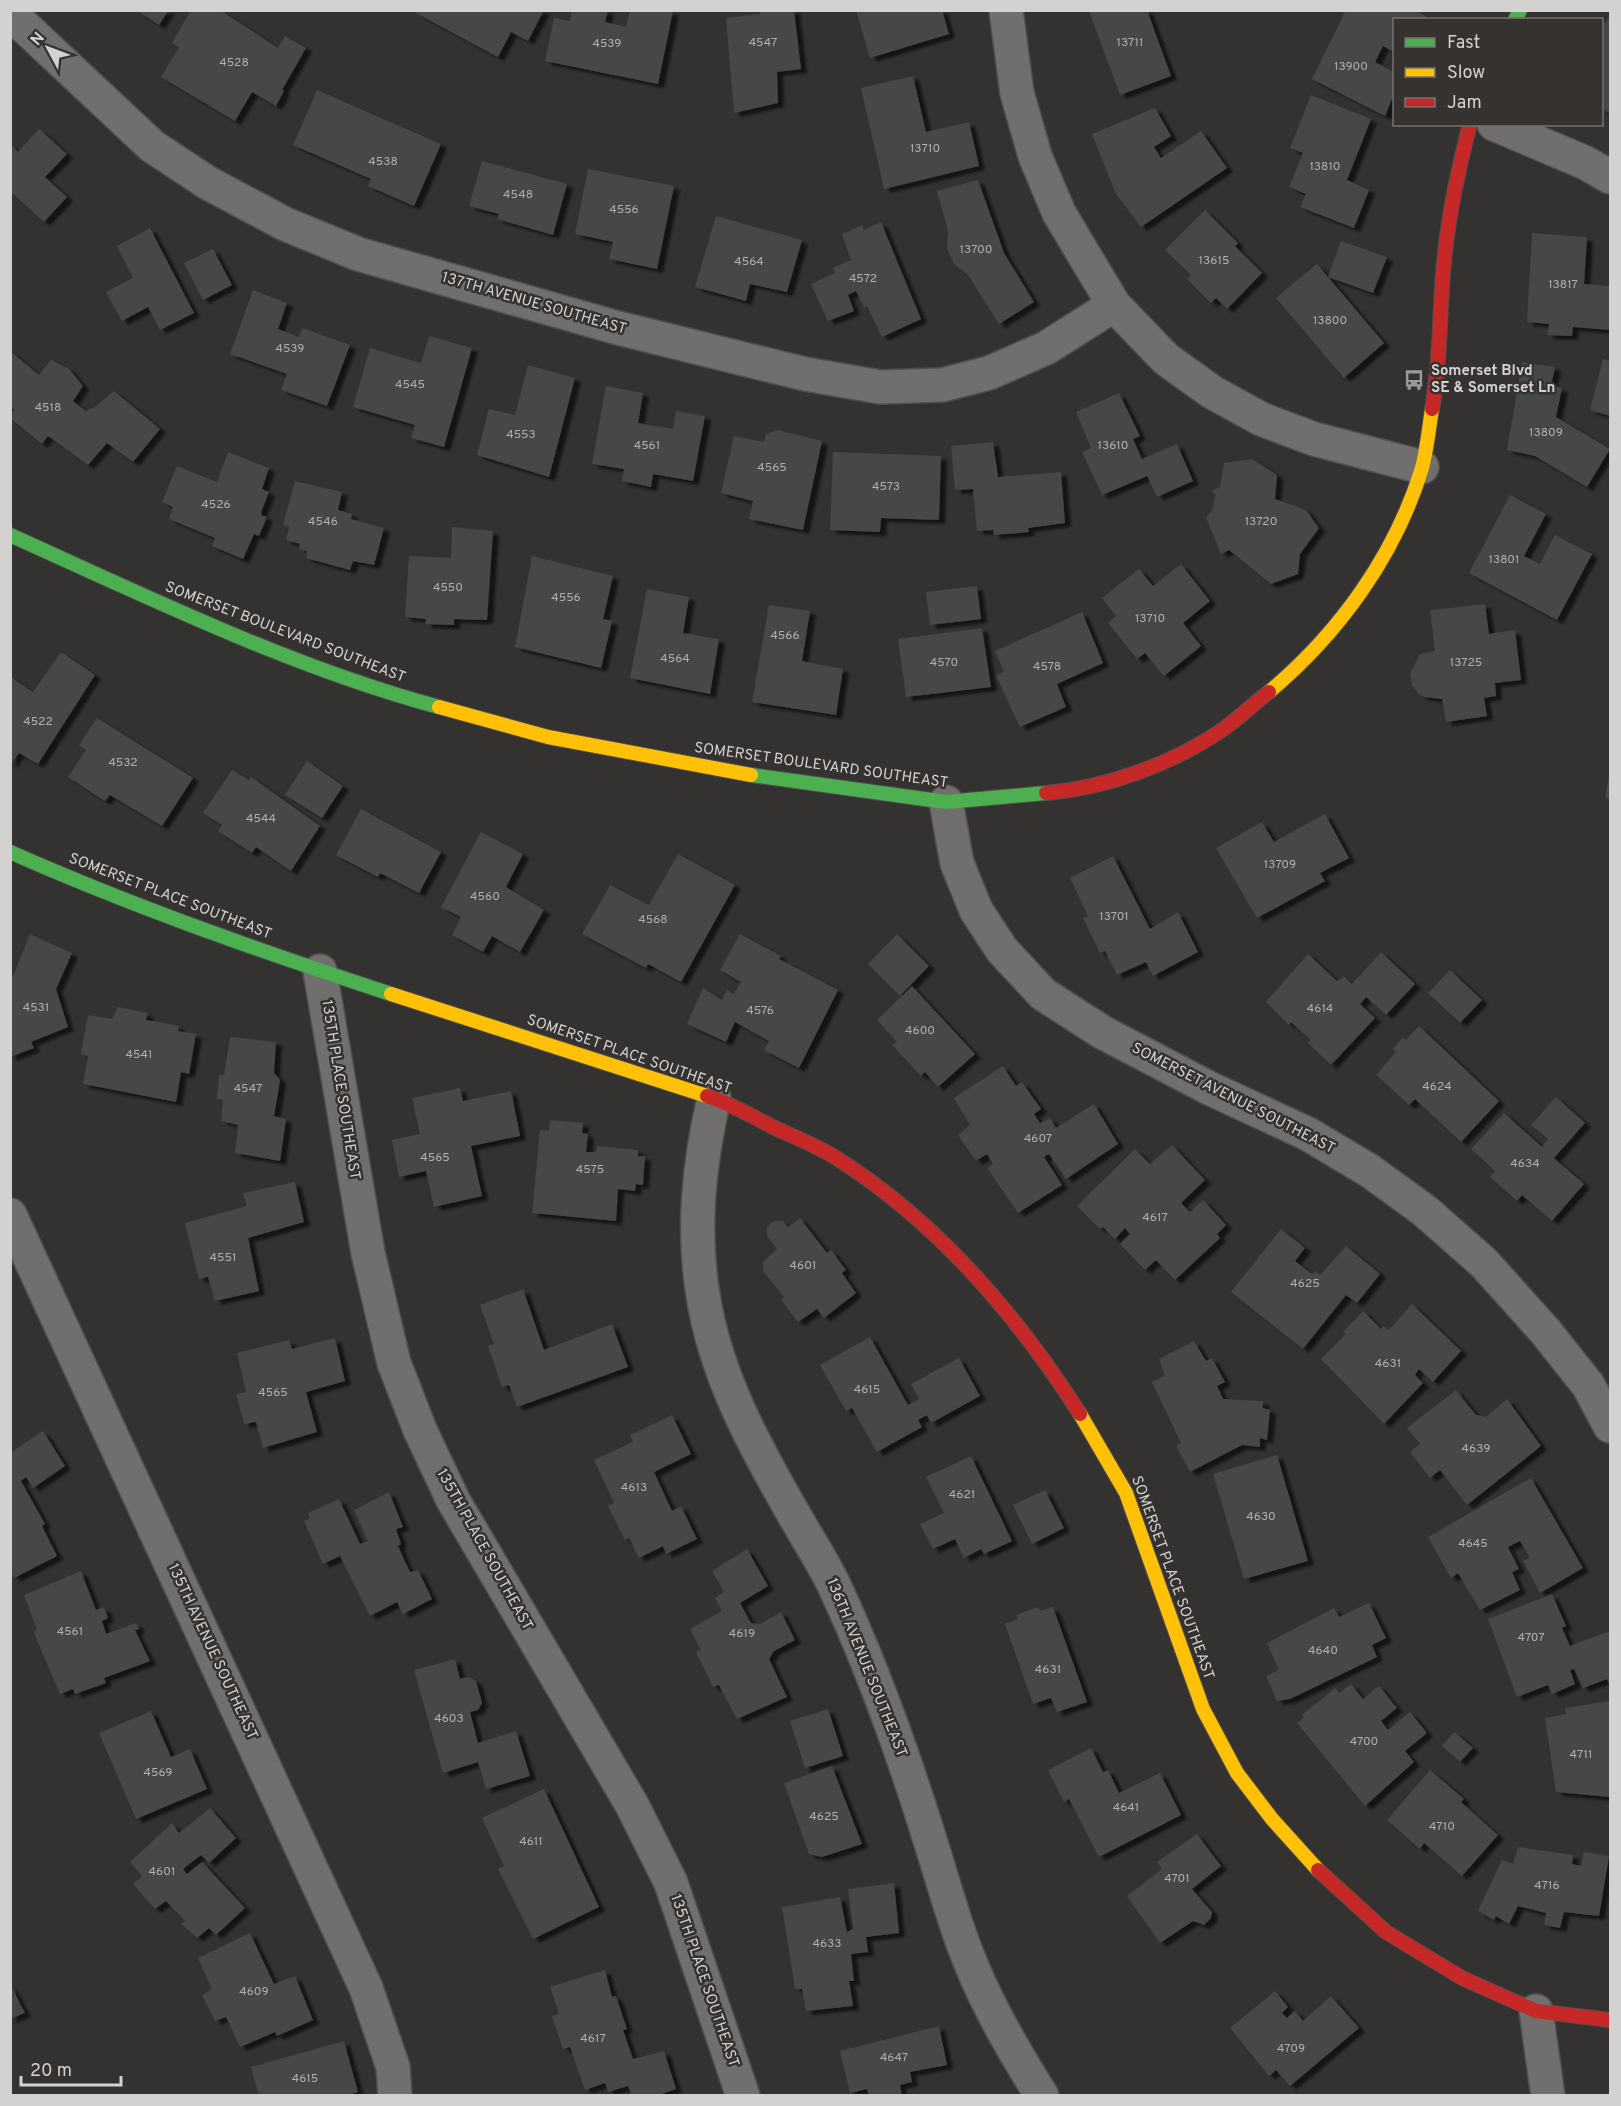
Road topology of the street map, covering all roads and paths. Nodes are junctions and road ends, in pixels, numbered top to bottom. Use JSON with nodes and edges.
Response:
{"nodes":[{"id":1,"x":1006,"y":10,"type":"edge"},
{"id":2,"x":10,"y":13,"type":"edge"},
{"id":3,"x":1470,"y":126,"type":"edge"},
{"id":4,"x":1498,"y":126,"type":"edge"},
{"id":5,"x":1611,"y":177,"type":"edge"},
{"id":6,"x":1114,"y":305,"type":"junction"},
{"id":7,"x":1422,"y":467,"type":"junction"},
{"id":8,"x":10,"y":535,"type":"edge"},
{"id":9,"x":946,"y":802,"type":"junction"},
{"id":10,"x":10,"y":852,"type":"edge"},
{"id":11,"x":320,"y":971,"type":"junction"},
{"id":12,"x":714,"y":1098,"type":"junction"},
{"id":13,"x":10,"y":1215,"type":"edge"},
{"id":14,"x":1611,"y":1426,"type":"edge"},
{"id":15,"x":1536,"y":2011,"type":"junction"},
{"id":16,"x":1611,"y":2020,"type":"edge"},
{"id":17,"x":395,"y":2096,"type":"edge"},
{"id":18,"x":743,"y":2096,"type":"edge"},
{"id":19,"x":1042,"y":2096,"type":"edge"},
{"id":20,"x":1548,"y":2096,"type":"edge"}],
"edges":[{"from":1,"to":6,"type":"street"},
{"from":2,"to":6,"type":"street","name":"137TH AVENUE SOUTHEAST"},
{"from":3,"to":7,"type":"street","name":"SOMERSET BOULEVARD SOUTHEAST"},
{"from":4,"to":5,"type":"street"},
{"from":6,"to":7,"type":"street"},
{"from":7,"to":9,"type":"street","name":"SOMERSET BOULEVARD SOUTHEAST"},
{"from":8,"to":9,"type":"street","name":"SOMERSET BOULEVARD SOUTHEAST"},
{"from":9,"to":14,"type":"street","name":"SOMERSET AVENUE SOUTHEAST"},
{"from":10,"to":11,"type":"street","name":"SOMERSET PLACE SOUTHEAST"},
{"from":11,"to":12,"type":"street","name":"SOMERSET PLACE SOUTHEAST"},
{"from":11,"to":18,"type":"street","name":"135TH PLACE SOUTHEAST"},
{"from":12,"to":15,"type":"street","name":"SOMERSET PLACE SOUTHEAST"},
{"from":12,"to":19,"type":"street","name":"136TH AVENUE SOUTHEAST"},
{"from":13,"to":17,"type":"street","name":"135TH AVENUE SOUTHEAST"},
{"from":15,"to":16,"type":"street","name":"SOMERSET PLACE SOUTHEAST"},
{"from":15,"to":20,"type":"street"}]}
